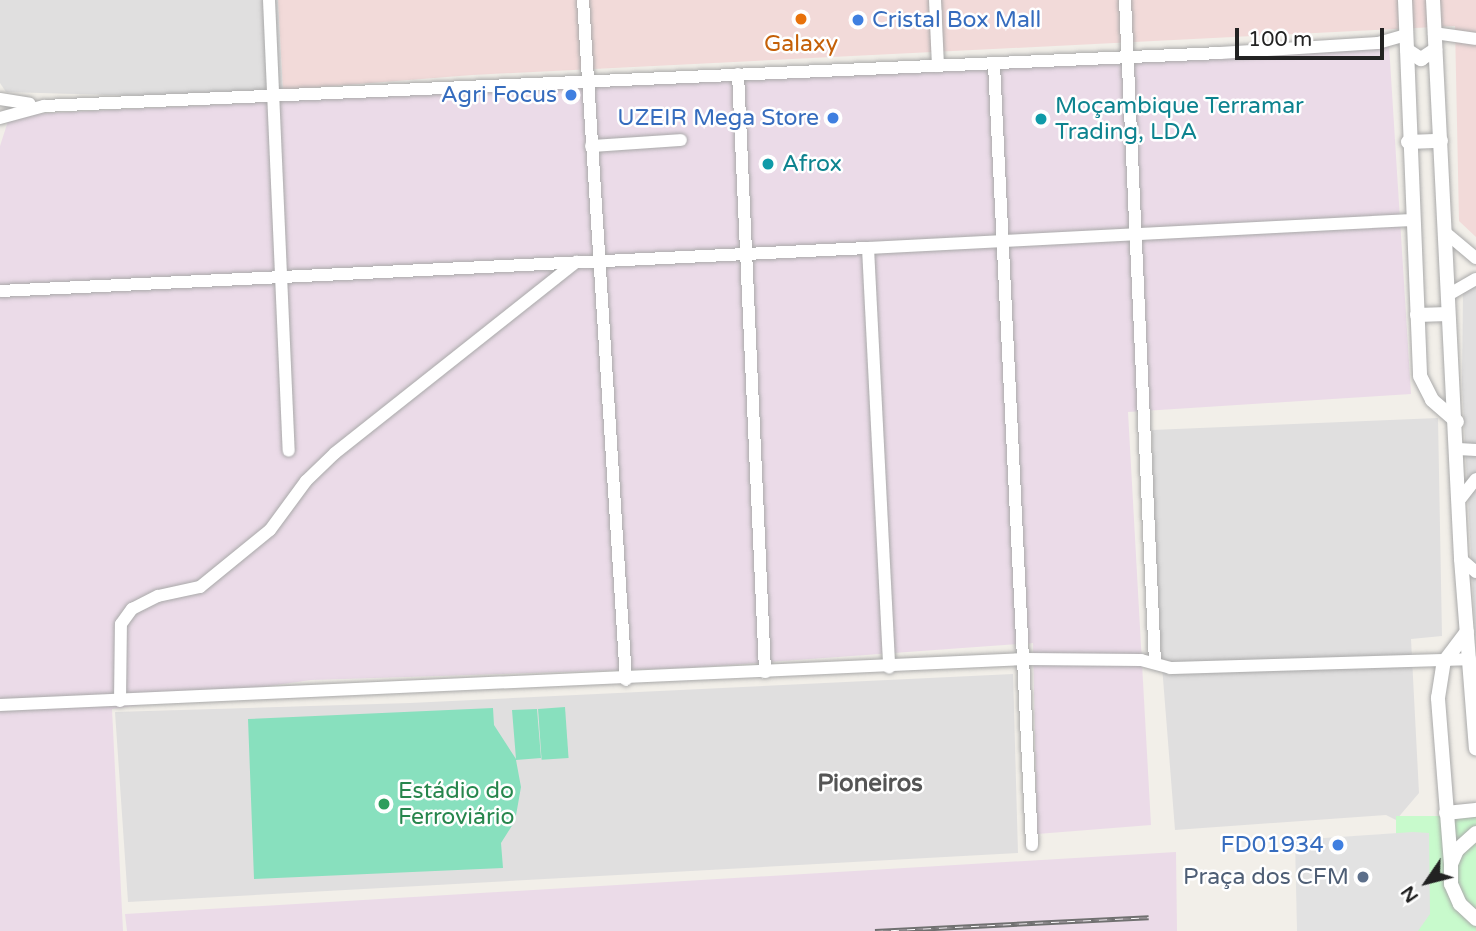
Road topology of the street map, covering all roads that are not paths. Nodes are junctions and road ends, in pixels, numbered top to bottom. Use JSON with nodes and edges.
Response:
{"nodes":[{"id":1,"x":269,"y":0,"type":"edge"},
{"id":2,"x":583,"y":0,"type":"edge"},
{"id":3,"x":935,"y":0,"type":"edge"},
{"id":4,"x":1125,"y":0,"type":"edge"},
{"id":5,"x":1405,"y":0,"type":"edge"},
{"id":6,"x":1433,"y":0,"type":"edge"},
{"id":7,"x":1434,"y":33,"type":"junction"},
{"id":8,"x":1476,"y":39,"type":"edge"},
{"id":9,"x":1461,"y":40,"type":"junction"},
{"id":10,"x":1406,"y":43,"type":"junction"},
{"id":11,"x":1435,"y":50,"type":"junction"},
{"id":12,"x":1128,"y":56,"type":"junction"},
{"id":13,"x":994,"y":64,"type":"junction"},
{"id":14,"x":938,"y":66,"type":"junction"},
{"id":15,"x":738,"y":74,"type":"junction"},
{"id":16,"x":587,"y":83,"type":"junction"},
{"id":17,"x":276,"y":98,"type":"junction"},
{"id":18,"x":0,"y":99,"type":"edge"},
{"id":19,"x":44,"y":106,"type":"junction"},
{"id":20,"x":0,"y":118,"type":"edge"},
{"id":21,"x":681,"y":140,"type":"dead end"},
{"id":22,"x":1441,"y":141,"type":"junction"},
{"id":23,"x":1408,"y":142,"type":"junction"},
{"id":24,"x":591,"y":146,"type":"junction"},
{"id":25,"x":1412,"y":220,"type":"junction"},
{"id":26,"x":1446,"y":233,"type":"junction"},
{"id":27,"x":1136,"y":235,"type":"junction"},
{"id":28,"x":1001,"y":243,"type":"junction"},
{"id":29,"x":868,"y":248,"type":"junction"},
{"id":30,"x":748,"y":255,"type":"junction"},
{"id":31,"x":1476,"y":258,"type":"edge"},
{"id":32,"x":598,"y":261,"type":"junction"},
{"id":33,"x":577,"y":262,"type":"junction"},
{"id":34,"x":285,"y":276,"type":"junction"},
{"id":35,"x":1476,"y":279,"type":"edge"},
{"id":36,"x":0,"y":291,"type":"edge"},
{"id":37,"x":1448,"y":295,"type":"junction"},
{"id":38,"x":1448,"y":314,"type":"junction"},
{"id":39,"x":1417,"y":315,"type":"junction"},
{"id":40,"x":1457,"y":422,"type":"junction"},
{"id":41,"x":1458,"y":449,"type":"junction"},
{"id":42,"x":1476,"y":450,"type":"edge"},
{"id":43,"x":289,"y":451,"type":"dead end"},
{"id":44,"x":1476,"y":480,"type":"edge"},
{"id":45,"x":1461,"y":498,"type":"junction"},
{"id":46,"x":1461,"y":559,"type":"junction"},
{"id":47,"x":1476,"y":572,"type":"edge"},
{"id":48,"x":1471,"y":609,"type":"edge"},
{"id":49,"x":1467,"y":632,"type":"junction"},
{"id":50,"x":1026,"y":659,"type":"junction"},
{"id":51,"x":1470,"y":659,"type":"junction"},
{"id":52,"x":1444,"y":662,"type":"junction"},
{"id":53,"x":1155,"y":663,"type":"junction"},
{"id":54,"x":889,"y":667,"type":"junction"},
{"id":55,"x":765,"y":672,"type":"junction"},
{"id":56,"x":626,"y":680,"type":"junction"},
{"id":57,"x":120,"y":701,"type":"junction"},
{"id":58,"x":0,"y":705,"type":"edge"},
{"id":59,"x":1475,"y":713,"type":"edge"},
{"id":60,"x":1476,"y":748,"type":"edge"},
{"id":61,"x":1476,"y":810,"type":"edge"},
{"id":62,"x":1446,"y":813,"type":"junction"},
{"id":63,"x":1476,"y":833,"type":"edge"},
{"id":64,"x":1032,"y":845,"type":"dead end"},
{"id":65,"x":1451,"y":864,"type":"junction"},
{"id":66,"x":1476,"y":919,"type":"edge"}],
"edges":[{"from":1,"to":17,"type":"street"},
{"from":2,"to":16,"type":"street"},
{"from":3,"to":14,"type":"street"},
{"from":4,"to":12,"type":"street"},
{"from":5,"to":10,"type":"street"},
{"from":6,"to":7,"type":"street"},
{"from":7,"to":9,"type":"street"},
{"from":7,"to":10,"type":"street"},
{"from":7,"to":11,"type":"street"},
{"from":8,"to":9,"type":"street"},
{"from":9,"to":11,"type":"street"},
{"from":10,"to":11,"type":"street"},
{"from":10,"to":12,"type":"street"},
{"from":10,"to":23,"type":"street"},
{"from":11,"to":22,"type":"street"},
{"from":12,"to":13,"type":"street"},
{"from":12,"to":27,"type":"street"},
{"from":13,"to":14,"type":"street"},
{"from":13,"to":28,"type":"street"},
{"from":14,"to":15,"type":"street"},
{"from":15,"to":16,"type":"street"},
{"from":15,"to":30,"type":"street"},
{"from":16,"to":17,"type":"street"},
{"from":16,"to":24,"type":"street"},
{"from":17,"to":19,"type":"street"},
{"from":17,"to":34,"type":"street"},
{"from":18,"to":19,"type":"street"},
{"from":19,"to":20,"type":"street"},
{"from":21,"to":24,"type":"street"},
{"from":22,"to":23,"type":"street"},
{"from":22,"to":26,"type":"street"},
{"from":23,"to":25,"type":"street"},
{"from":24,"to":32,"type":"street"},
{"from":25,"to":27,"type":"street"},
{"from":25,"to":39,"type":"street"},
{"from":26,"to":31,"type":"street"},
{"from":26,"to":37,"type":"street"},
{"from":27,"to":28,"type":"street"},
{"from":27,"to":53,"type":"street"},
{"from":28,"to":29,"type":"street"},
{"from":28,"to":50,"type":"street"},
{"from":29,"to":30,"type":"street"},
{"from":29,"to":54,"type":"street"},
{"from":30,"to":32,"type":"street"},
{"from":30,"to":55,"type":"street"},
{"from":32,"to":33,"type":"street"},
{"from":32,"to":56,"type":"street"},
{"from":33,"to":34,"type":"street"},
{"from":33,"to":57,"type":"street"},
{"from":34,"to":36,"type":"street"},
{"from":34,"to":43,"type":"street"},
{"from":35,"to":37,"type":"street"},
{"from":37,"to":38,"type":"street"},
{"from":38,"to":39,"type":"street"},
{"from":38,"to":40,"type":"street"},
{"from":39,"to":40,"type":"street"},
{"from":40,"to":41,"type":"street"},
{"from":41,"to":42,"type":"street"},
{"from":41,"to":45,"type":"street"},
{"from":44,"to":45,"type":"street"},
{"from":45,"to":46,"type":"street"},
{"from":46,"to":47,"type":"street"},
{"from":46,"to":48,"type":"street"},
{"from":48,"to":49,"type":"street"},
{"from":49,"to":51,"type":"street"},
{"from":49,"to":52,"type":"street"},
{"from":50,"to":53,"type":"street"},
{"from":50,"to":54,"type":"street"},
{"from":50,"to":64,"type":"street"},
{"from":51,"to":52,"type":"street"},
{"from":51,"to":59,"type":"street"},
{"from":52,"to":53,"type":"street"},
{"from":52,"to":62,"type":"street"},
{"from":54,"to":55,"type":"street"},
{"from":55,"to":56,"type":"street"},
{"from":56,"to":57,"type":"street"},
{"from":57,"to":58,"type":"street"},
{"from":59,"to":60,"type":"street"},
{"from":61,"to":62,"type":"street"},
{"from":62,"to":65,"type":"street"},
{"from":63,"to":65,"type":"street"},
{"from":65,"to":66,"type":"street"}]}
